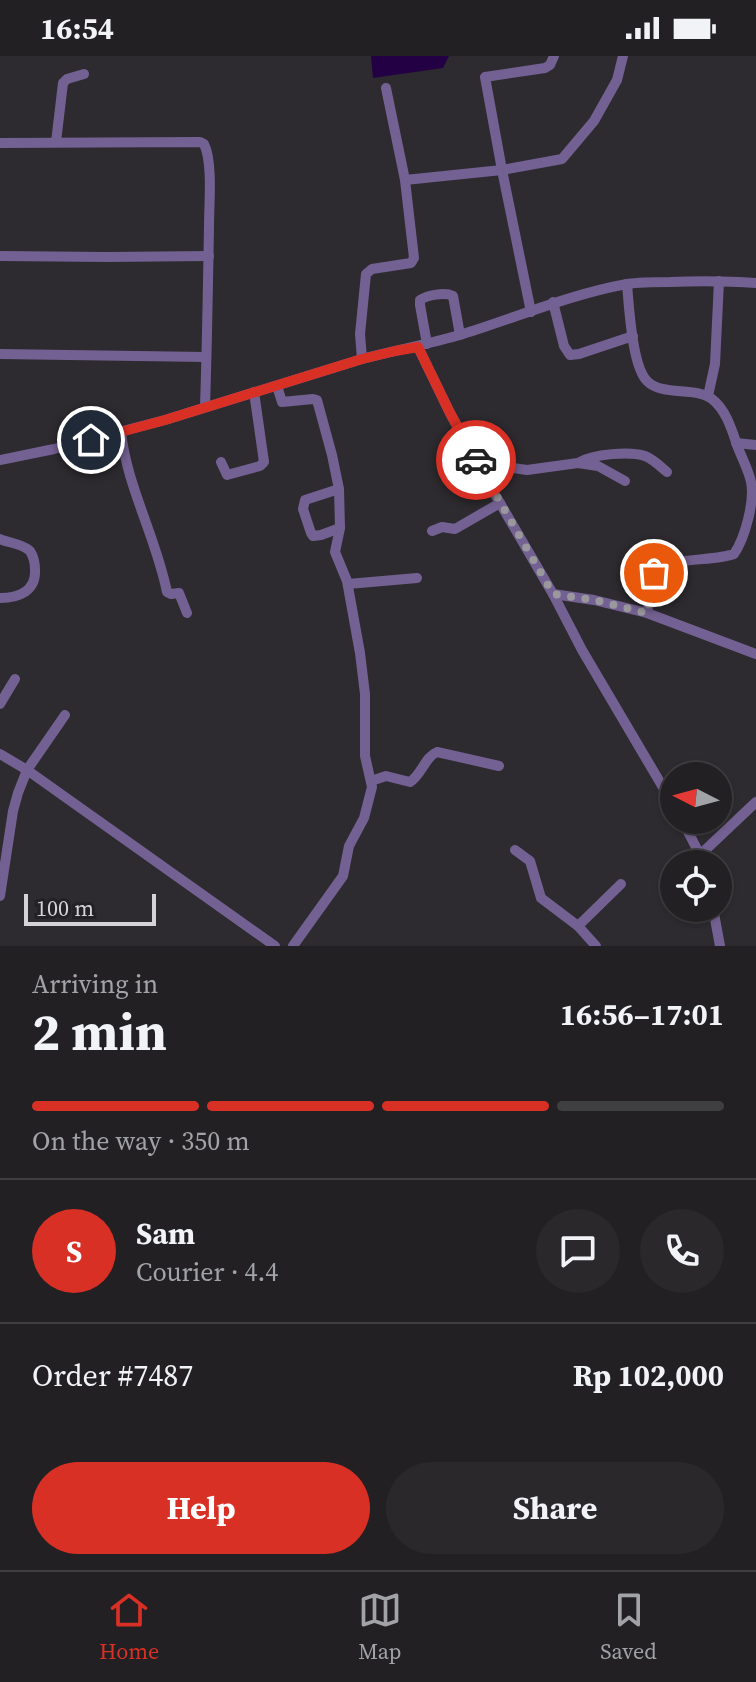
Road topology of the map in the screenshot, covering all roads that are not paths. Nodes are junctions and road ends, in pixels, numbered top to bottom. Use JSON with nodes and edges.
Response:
{"nodes":[{"id":1,"x":554,"y":56,"type":"edge"},
{"id":2,"x":623,"y":56,"type":"edge"},
{"id":3,"x":84,"y":74,"type":"dead end"},
{"id":4,"x":386,"y":88,"type":"dead end"},
{"id":5,"x":56,"y":142,"type":"junction"},
{"id":6,"x":0,"y":143,"type":"edge"},
{"id":7,"x":502,"y":170,"type":"junction"},
{"id":8,"x":405,"y":180,"type":"junction"},
{"id":9,"x":0,"y":256,"type":"edge"},
{"id":10,"x":209,"y":256,"type":"junction"},
{"id":11,"x":719,"y":281,"type":"junction"},
{"id":12,"x":756,"y":283,"type":"edge"},
{"id":13,"x":627,"y":284,"type":"junction"},
{"id":14,"x":553,"y":302,"type":"junction"},
{"id":15,"x":531,"y":312,"type":"junction"},
{"id":16,"x":460,"y":335,"type":"junction"},
{"id":17,"x":633,"y":336,"type":"junction"},
{"id":18,"x":422,"y":345,"type":"junction"},
{"id":19,"x":0,"y":354,"type":"edge"},
{"id":20,"x":206,"y":357,"type":"junction"},
{"id":21,"x":362,"y":359,"type":"junction"},
{"id":22,"x":277,"y":386,"type":"junction"},
{"id":23,"x":708,"y":396,"type":"junction"},
{"id":24,"x":255,"y":400,"type":"junction"},
{"id":25,"x":205,"y":407,"type":"junction"},
{"id":26,"x":121,"y":439,"type":"junction"},
{"id":27,"x":736,"y":443,"type":"junction"},
{"id":28,"x":756,"y":445,"type":"edge"},
{"id":29,"x":742,"y":456,"type":"junction"},
{"id":30,"x":0,"y":460,"type":"edge"},
{"id":31,"x":221,"y":462,"type":"dead end"},
{"id":32,"x":578,"y":463,"type":"junction"},
{"id":33,"x":756,"y":468,"type":"edge"},
{"id":34,"x":667,"y":472,"type":"dead end"},
{"id":35,"x":483,"y":474,"type":"junction"},
{"id":36,"x":625,"y":481,"type":"dead end"},
{"id":37,"x":339,"y":489,"type":"junction"},
{"id":38,"x":500,"y":503,"type":"junction"},
{"id":39,"x":340,"y":528,"type":"junction"},
{"id":40,"x":432,"y":531,"type":"dead end"},
{"id":41,"x":0,"y":539,"type":"edge"},
{"id":42,"x":417,"y":578,"type":"dead end"},
{"id":43,"x":348,"y":584,"type":"junction"},
{"id":44,"x":553,"y":594,"type":"junction"},
{"id":45,"x":0,"y":598,"type":"edge"},
{"id":46,"x":187,"y":613,"type":"dead end"},
{"id":47,"x":647,"y":613,"type":"junction"},
{"id":48,"x":756,"y":654,"type":"edge"},
{"id":49,"x":15,"y":679,"type":"dead end"},
{"id":50,"x":0,"y":704,"type":"edge"},
{"id":51,"x":65,"y":715,"type":"dead end"},
{"id":52,"x":0,"y":754,"type":"edge"},
{"id":53,"x":499,"y":766,"type":"dead end"},
{"id":54,"x":27,"y":770,"type":"junction"},
{"id":55,"x":371,"y":781,"type":"junction"},
{"id":56,"x":660,"y":782,"type":"edge"},
{"id":57,"x":756,"y":802,"type":"edge"},
{"id":58,"x":6,"y":820,"type":"edge"},
{"id":59,"x":515,"y":850,"type":"dead end"},
{"id":60,"x":710,"y":850,"type":"edge"},
{"id":61,"x":621,"y":884,"type":"dead end"},
{"id":62,"x":0,"y":896,"type":"edge"},
{"id":63,"x":716,"y":922,"type":"edge"},
{"id":64,"x":578,"y":926,"type":"junction"},
{"id":65,"x":274,"y":946,"type":"edge"},
{"id":66,"x":293,"y":946,"type":"edge"},
{"id":67,"x":596,"y":946,"type":"edge"},
{"id":68,"x":720,"y":946,"type":"edge"}],
"edges":[{"from":1,"to":7,"type":"street"},
{"from":2,"to":7,"type":"street"},
{"from":3,"to":5,"type":"street"},
{"from":4,"to":8,"type":"street"},
{"from":5,"to":6,"type":"street"},
{"from":5,"to":10,"type":"street"},
{"from":7,"to":8,"type":"street"},
{"from":7,"to":15,"type":"street"},
{"from":8,"to":21,"type":"street"},
{"from":9,"to":10,"type":"street"},
{"from":10,"to":20,"type":"street"},
{"from":11,"to":12,"type":"street"},
{"from":11,"to":13,"type":"street"},
{"from":11,"to":23,"type":"street"},
{"from":13,"to":14,"type":"street"},
{"from":13,"to":17,"type":"street"},
{"from":14,"to":15,"type":"street"},
{"from":14,"to":17,"type":"street"},
{"from":15,"to":16,"type":"street"},
{"from":16,"to":18,"type":"street"},
{"from":16,"to":18,"type":"street"},
{"from":17,"to":23,"type":"street"},
{"from":18,"to":21,"type":"street"},
{"from":18,"to":35,"type":"street"},
{"from":19,"to":20,"type":"street"},
{"from":20,"to":25,"type":"street"},
{"from":21,"to":22,"type":"street"},
{"from":22,"to":24,"type":"street"},
{"from":22,"to":37,"type":"street"},
{"from":23,"to":27,"type":"street"},
{"from":24,"to":25,"type":"street"},
{"from":24,"to":31,"type":"street"},
{"from":25,"to":26,"type":"street"},
{"from":26,"to":30,"type":"street"},
{"from":26,"to":46,"type":"street"},
{"from":27,"to":28,"type":"street"},
{"from":27,"to":29,"type":"street"},
{"from":29,"to":33,"type":"street"},
{"from":29,"to":47,"type":"street"},
{"from":32,"to":34,"type":"street"},
{"from":32,"to":35,"type":"street"},
{"from":32,"to":36,"type":"street"},
{"from":35,"to":38,"type":"street"},
{"from":37,"to":39,"type":"street"},
{"from":37,"to":39,"type":"street"},
{"from":38,"to":40,"type":"street"},
{"from":38,"to":44,"type":"street"},
{"from":39,"to":43,"type":"street"},
{"from":41,"to":45,"type":"street"},
{"from":42,"to":43,"type":"street"},
{"from":43,"to":55,"type":"street"},
{"from":44,"to":47,"type":"street"},
{"from":44,"to":56,"type":"street"},
{"from":47,"to":48,"type":"street"},
{"from":49,"to":50,"type":"street"},
{"from":51,"to":54,"type":"street"},
{"from":52,"to":54,"type":"street"},
{"from":53,"to":55,"type":"street"},
{"from":54,"to":58,"type":"street"},
{"from":54,"to":65,"type":"street"},
{"from":55,"to":66,"type":"street"},
{"from":57,"to":60,"type":"street"},
{"from":58,"to":62,"type":"street"},
{"from":59,"to":64,"type":"street"},
{"from":61,"to":64,"type":"street"},
{"from":63,"to":68,"type":"street"},
{"from":64,"to":67,"type":"street"}]}
